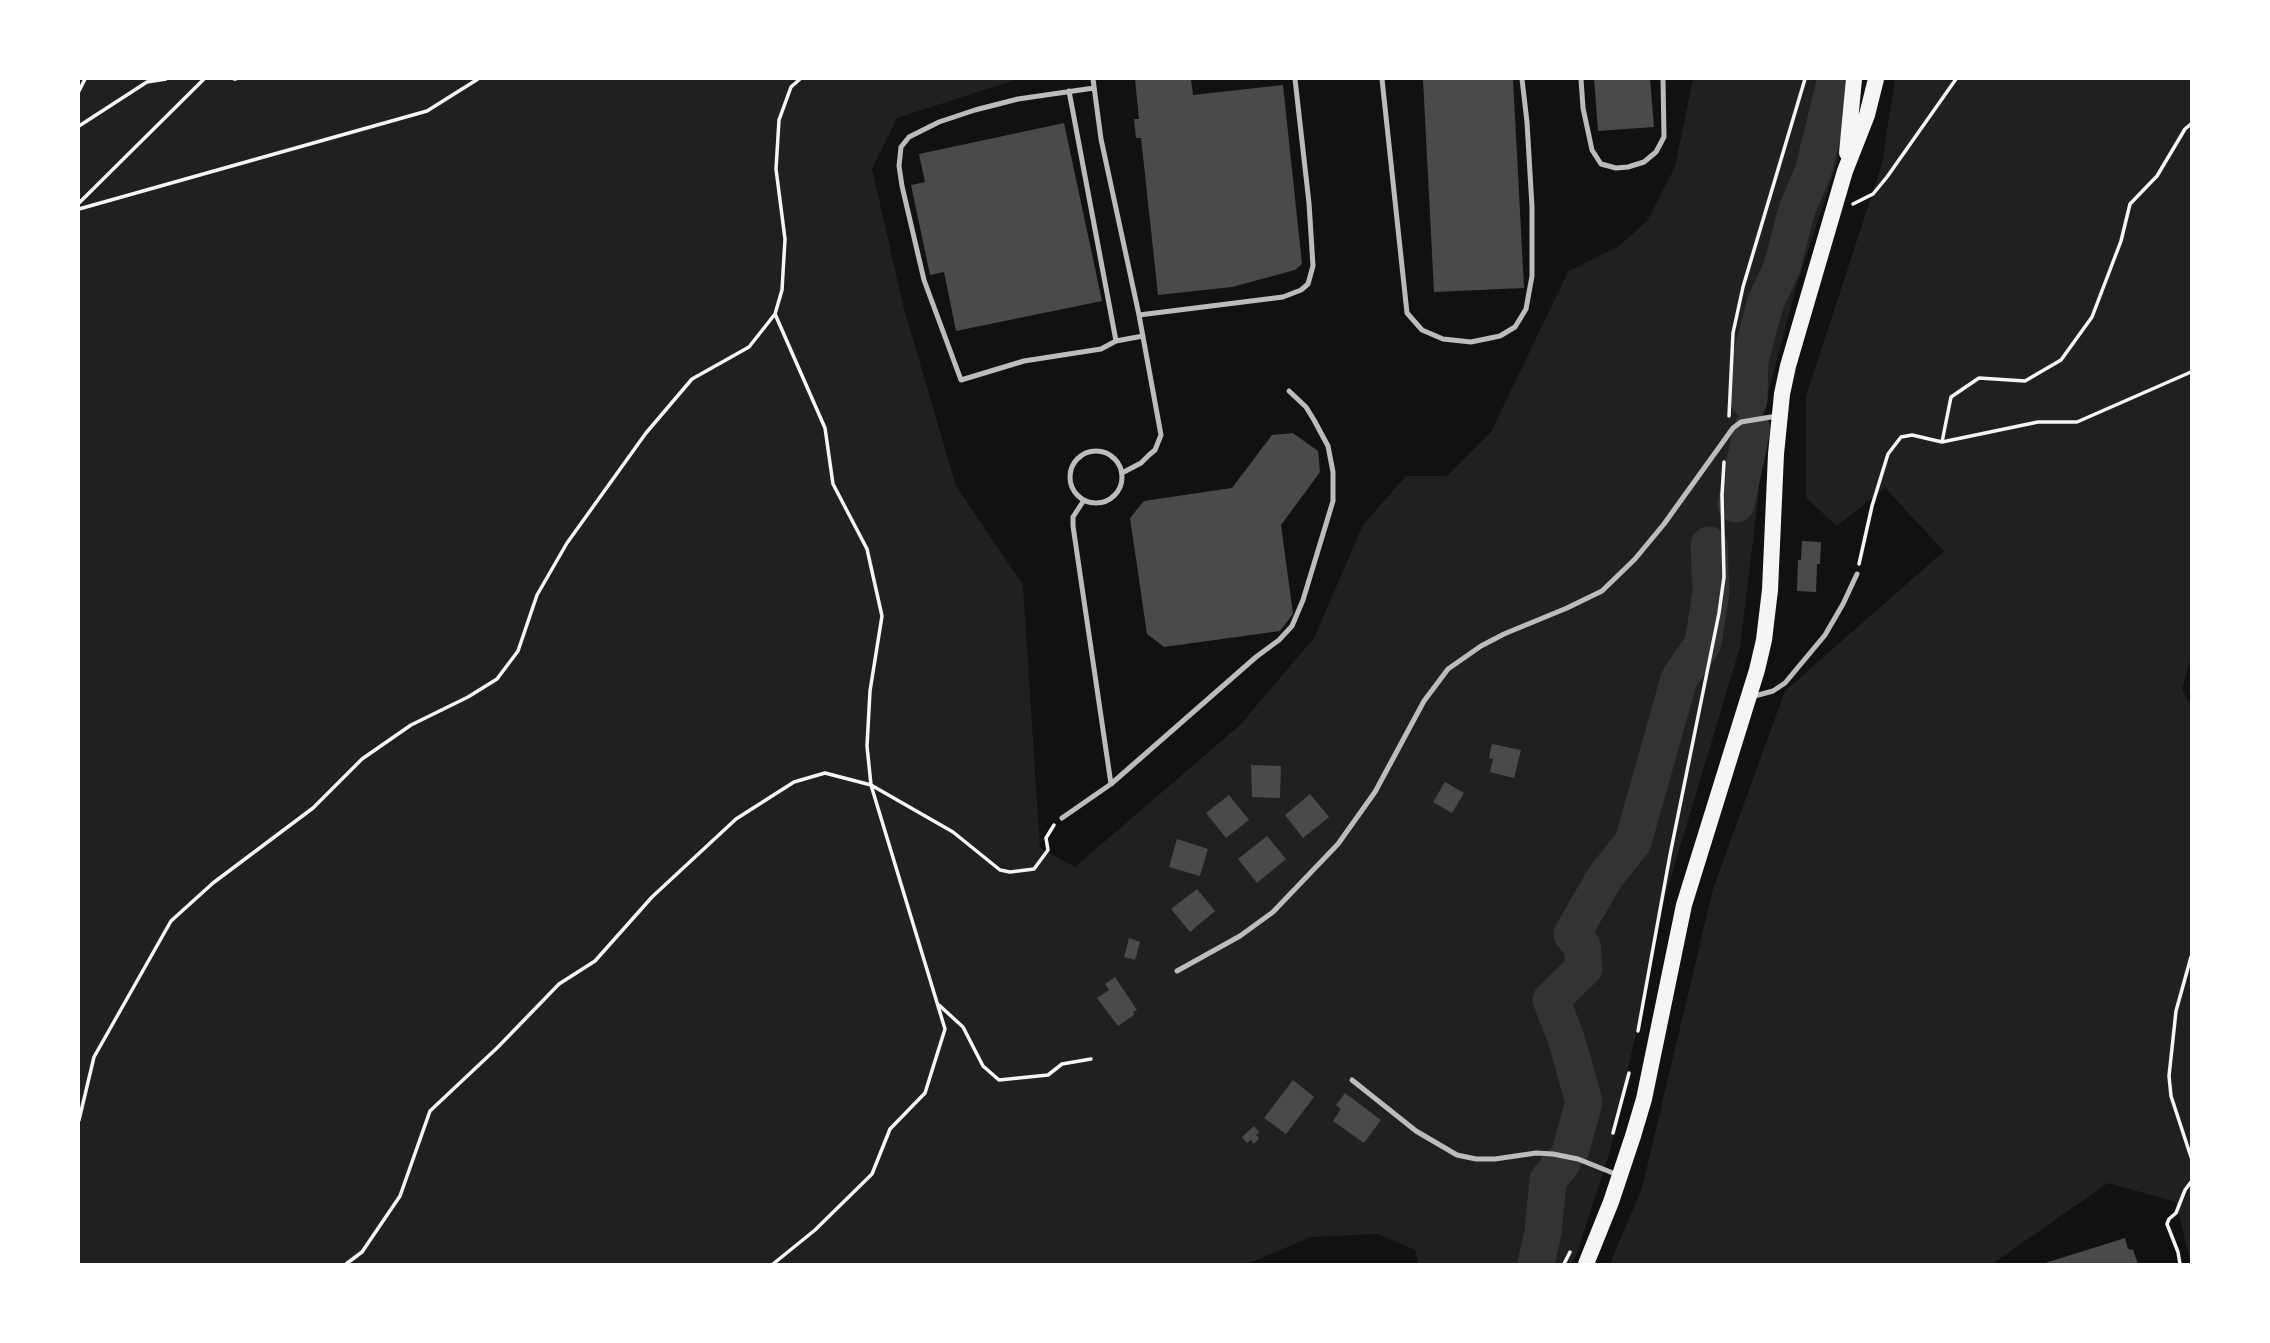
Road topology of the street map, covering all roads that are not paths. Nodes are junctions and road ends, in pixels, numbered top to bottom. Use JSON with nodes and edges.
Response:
{"nodes":[{"id":1,"x":1093,"y":79,"type":"edge"},
{"id":2,"x":1295,"y":79,"type":"edge"},
{"id":3,"x":1382,"y":79,"type":"edge"},
{"id":4,"x":1522,"y":79,"type":"edge"},
{"id":5,"x":1581,"y":79,"type":"edge"},
{"id":6,"x":1663,"y":79,"type":"edge"},
{"id":7,"x":1854,"y":79,"type":"edge"},
{"id":8,"x":1876,"y":79,"type":"edge"},
{"id":9,"x":1094,"y":88,"type":"junction"},
{"id":10,"x":1069,"y":91,"type":"junction"},
{"id":11,"x":1845,"y":171,"type":"junction"},
{"id":12,"x":1139,"y":316,"type":"junction"},
{"id":13,"x":1143,"y":336,"type":"junction"},
{"id":14,"x":1116,"y":341,"type":"junction"},
{"id":15,"x":1289,"y":391,"type":"dead end"},
{"id":16,"x":1780,"y":416,"type":"junction"},
{"id":17,"x":1122,"y":473,"type":"junction"},
{"id":18,"x":1084,"y":500,"type":"junction"},
{"id":19,"x":1857,"y":574,"type":"road end"},
{"id":20,"x":1749,"y":698,"type":"junction"},
{"id":21,"x":1111,"y":785,"type":"junction"},
{"id":22,"x":1062,"y":818,"type":"road end"},
{"id":23,"x":1177,"y":971,"type":"dead end"},
{"id":24,"x":1352,"y":1080,"type":"dead end"},
{"id":25,"x":1621,"y":1176,"type":"junction"},
{"id":26,"x":1586,"y":1264,"type":"edge"}],
"edges":[{"from":1,"to":9,"type":"lane"},
{"from":2,"to":12,"type":"lane"},
{"from":3,"to":4,"type":"lane"},
{"from":5,"to":6,"type":"lane"},
{"from":7,"to":11,"type":"main road"},
{"from":8,"to":11,"type":"main road"},
{"from":9,"to":10,"type":"lane"},
{"from":9,"to":12,"type":"lane"},
{"from":10,"to":14,"type":"lane"},
{"from":10,"to":14,"type":"lane"},
{"from":11,"to":16,"type":"main road"},
{"from":12,"to":13,"type":"lane"},
{"from":13,"to":14,"type":"lane"},
{"from":13,"to":17,"type":"lane"},
{"from":15,"to":21,"type":"lane"},
{"from":16,"to":20,"type":"main road"},
{"from":16,"to":23,"type":"lane"},
{"from":17,"to":18,"type":"lane"},
{"from":17,"to":18,"type":"lane"},
{"from":18,"to":21,"type":"lane"},
{"from":19,"to":20,"type":"lane"},
{"from":20,"to":25,"type":"main road"},
{"from":21,"to":22,"type":"lane"},
{"from":24,"to":25,"type":"lane"},
{"from":25,"to":26,"type":"main road"}]}
